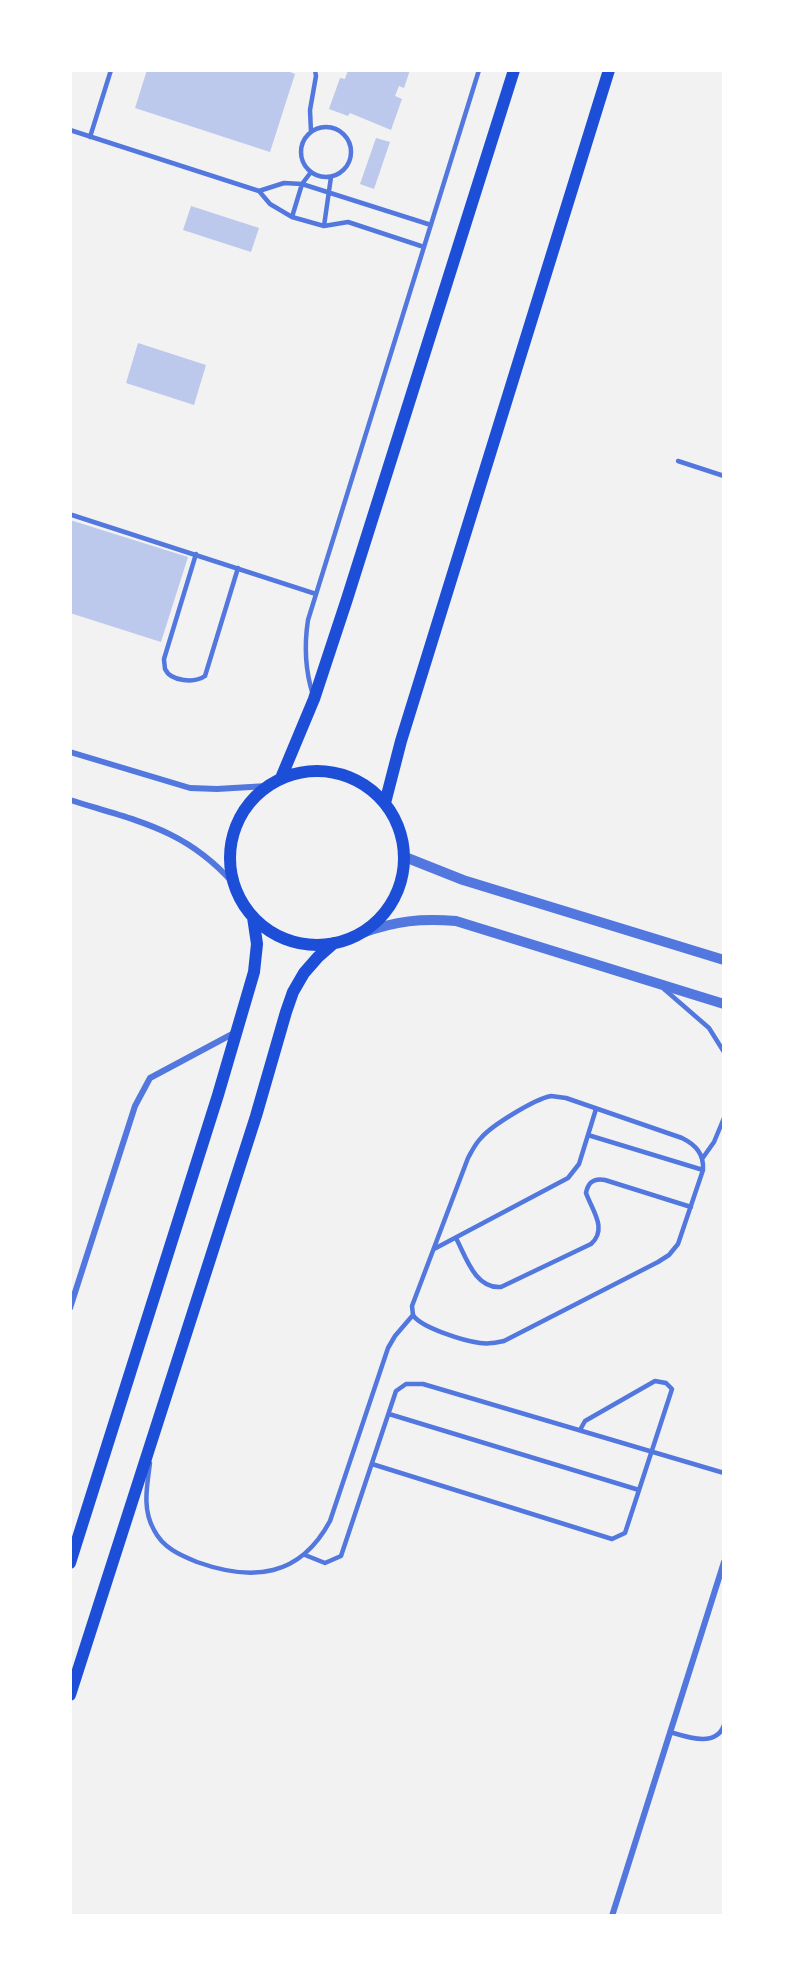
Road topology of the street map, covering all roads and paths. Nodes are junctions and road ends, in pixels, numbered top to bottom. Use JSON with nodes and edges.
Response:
{"nodes":[{"id":1,"x":111,"y":70,"type":"edge"},
{"id":2,"x":315,"y":70,"type":"edge"},
{"id":3,"x":479,"y":70,"type":"edge"},
{"id":4,"x":514,"y":70,"type":"edge"},
{"id":5,"x":609,"y":70,"type":"edge"},
{"id":6,"x":70,"y":130,"type":"edge"},
{"id":7,"x":311,"y":132,"type":"junction"},
{"id":8,"x":90,"y":137,"type":"junction"},
{"id":9,"x":311,"y":172,"type":"junction"},
{"id":10,"x":331,"y":177,"type":"junction"},
{"id":11,"x":302,"y":184,"type":"junction"},
{"id":12,"x":259,"y":191,"type":"junction"},
{"id":13,"x":329,"y":192,"type":"junction"},
{"id":14,"x":292,"y":217,"type":"junction"},
{"id":15,"x":431,"y":225,"type":"junction"},
{"id":16,"x":324,"y":226,"type":"junction"},
{"id":17,"x":424,"y":247,"type":"junction"},
{"id":18,"x":678,"y":461,"type":"dead end"},
{"id":19,"x":723,"y":476,"type":"edge"},
{"id":20,"x":72,"y":515,"type":"dead end"},
{"id":21,"x":196,"y":554,"type":"junction"},
{"id":22,"x":238,"y":568,"type":"junction"},
{"id":23,"x":316,"y":594,"type":"junction"},
{"id":24,"x":314,"y":699,"type":"junction"},
{"id":25,"x":70,"y":752,"type":"edge"},
{"id":26,"x":281,"y":778,"type":"junction"},
{"id":27,"x":267,"y":786,"type":"junction"},
{"id":28,"x":70,"y":800,"type":"edge"},
{"id":29,"x":386,"y":803,"type":"junction"},
{"id":30,"x":405,"y":857,"type":"junction"},
{"id":31,"x":234,"y":884,"type":"junction"},
{"id":32,"x":253,"y":917,"type":"junction"},
{"id":33,"x":362,"y":933,"type":"junction"},
{"id":34,"x":334,"y":943,"type":"junction"},
{"id":35,"x":723,"y":960,"type":"edge"},
{"id":36,"x":658,"y":983,"type":"junction"},
{"id":37,"x":723,"y":1004,"type":"edge"},
{"id":38,"x":237,"y":1032,"type":"junction"},
{"id":39,"x":723,"y":1052,"type":"edge"},
{"id":40,"x":596,"y":1109,"type":"junction"},
{"id":41,"x":723,"y":1118,"type":"edge"},
{"id":42,"x":588,"y":1135,"type":"junction"},
{"id":43,"x":702,"y":1159,"type":"junction"},
{"id":44,"x":703,"y":1170,"type":"junction"},
{"id":45,"x":691,"y":1207,"type":"junction"},
{"id":46,"x":456,"y":1238,"type":"junction"},
{"id":47,"x":434,"y":1249,"type":"junction"},
{"id":48,"x":70,"y":1308,"type":"edge"},
{"id":49,"x":413,"y":1315,"type":"junction"},
{"id":50,"x":389,"y":1414,"type":"junction"},
{"id":51,"x":580,"y":1430,"type":"junction"},
{"id":52,"x":152,"y":1440,"type":"junction"},
{"id":53,"x":652,"y":1451,"type":"junction"},
{"id":54,"x":372,"y":1464,"type":"junction"},
{"id":55,"x":723,"y":1473,"type":"edge"},
{"id":56,"x":639,"y":1490,"type":"junction"},
{"id":57,"x":304,"y":1555,"type":"junction"},
{"id":58,"x":723,"y":1562,"type":"edge"},
{"id":59,"x":70,"y":1563,"type":"edge"},
{"id":60,"x":716,"y":1586,"type":"junction"},
{"id":61,"x":723,"y":1591,"type":"edge"},
{"id":62,"x":70,"y":1695,"type":"edge"},
{"id":63,"x":723,"y":1725,"type":"edge"},
{"id":64,"x":670,"y":1732,"type":"junction"},
{"id":65,"x":612,"y":1916,"type":"edge"}],
"edges":[{"from":1,"to":8,"type":"lane"},
{"from":2,"to":7,"type":"lane"},
{"from":3,"to":15,"type":"lane"},
{"from":4,"to":24,"type":"main road"},
{"from":5,"to":29,"type":"main road"},
{"from":6,"to":8,"type":"lane"},
{"from":7,"to":9,"type":"lane"},
{"from":7,"to":10,"type":"lane"},
{"from":8,"to":12,"type":"lane"},
{"from":9,"to":10,"type":"lane"},
{"from":9,"to":11,"type":"lane"},
{"from":10,"to":13,"type":"lane"},
{"from":11,"to":12,"type":"lane"},
{"from":11,"to":13,"type":"lane"},
{"from":11,"to":14,"type":"lane"},
{"from":12,"to":14,"type":"lane"},
{"from":13,"to":15,"type":"lane"},
{"from":13,"to":16,"type":"lane"},
{"from":14,"to":16,"type":"lane"},
{"from":15,"to":17,"type":"lane"},
{"from":16,"to":17,"type":"lane"},
{"from":17,"to":23,"type":"lane"},
{"from":18,"to":19,"type":"lane"},
{"from":20,"to":21,"type":"lane"},
{"from":21,"to":22,"type":"lane"},
{"from":21,"to":22,"type":"lane"},
{"from":22,"to":23,"type":"lane"},
{"from":23,"to":24,"type":"lane"},
{"from":24,"to":26,"type":"main road"},
{"from":25,"to":27,"type":"street"},
{"from":26,"to":27,"type":"main road"},
{"from":26,"to":29,"type":"main road"},
{"from":27,"to":31,"type":"main road"},
{"from":28,"to":31,"type":"street"},
{"from":29,"to":30,"type":"main road"},
{"from":30,"to":33,"type":"main road"},
{"from":30,"to":35,"type":"street"},
{"from":31,"to":32,"type":"main road"},
{"from":32,"to":34,"type":"main road"},
{"from":32,"to":38,"type":"main road"},
{"from":33,"to":34,"type":"main road"},
{"from":33,"to":36,"type":"street"},
{"from":34,"to":52,"type":"main road"},
{"from":36,"to":37,"type":"street"},
{"from":36,"to":39,"type":"lane"},
{"from":38,"to":48,"type":"street"},
{"from":38,"to":59,"type":"main road"},
{"from":40,"to":42,"type":"lane"},
{"from":40,"to":43,"type":"lane"},
{"from":40,"to":47,"type":"lane"},
{"from":41,"to":43,"type":"lane"},
{"from":42,"to":44,"type":"lane"},
{"from":42,"to":46,"type":"lane"},
{"from":43,"to":44,"type":"lane"},
{"from":44,"to":45,"type":"lane"},
{"from":45,"to":46,"type":"lane"},
{"from":45,"to":49,"type":"lane"},
{"from":46,"to":47,"type":"lane"},
{"from":47,"to":49,"type":"lane"},
{"from":49,"to":57,"type":"lane"},
{"from":50,"to":51,"type":"lane"},
{"from":50,"to":54,"type":"lane"},
{"from":50,"to":56,"type":"lane"},
{"from":51,"to":53,"type":"lane"},
{"from":51,"to":53,"type":"lane"},
{"from":52,"to":57,"type":"lane"},
{"from":52,"to":62,"type":"main road"},
{"from":53,"to":55,"type":"lane"},
{"from":53,"to":56,"type":"lane"},
{"from":54,"to":56,"type":"lane"},
{"from":54,"to":57,"type":"lane"},
{"from":58,"to":60,"type":"street"},
{"from":60,"to":61,"type":"lane"},
{"from":60,"to":64,"type":"street"},
{"from":63,"to":64,"type":"lane"},
{"from":64,"to":65,"type":"street"}]}
